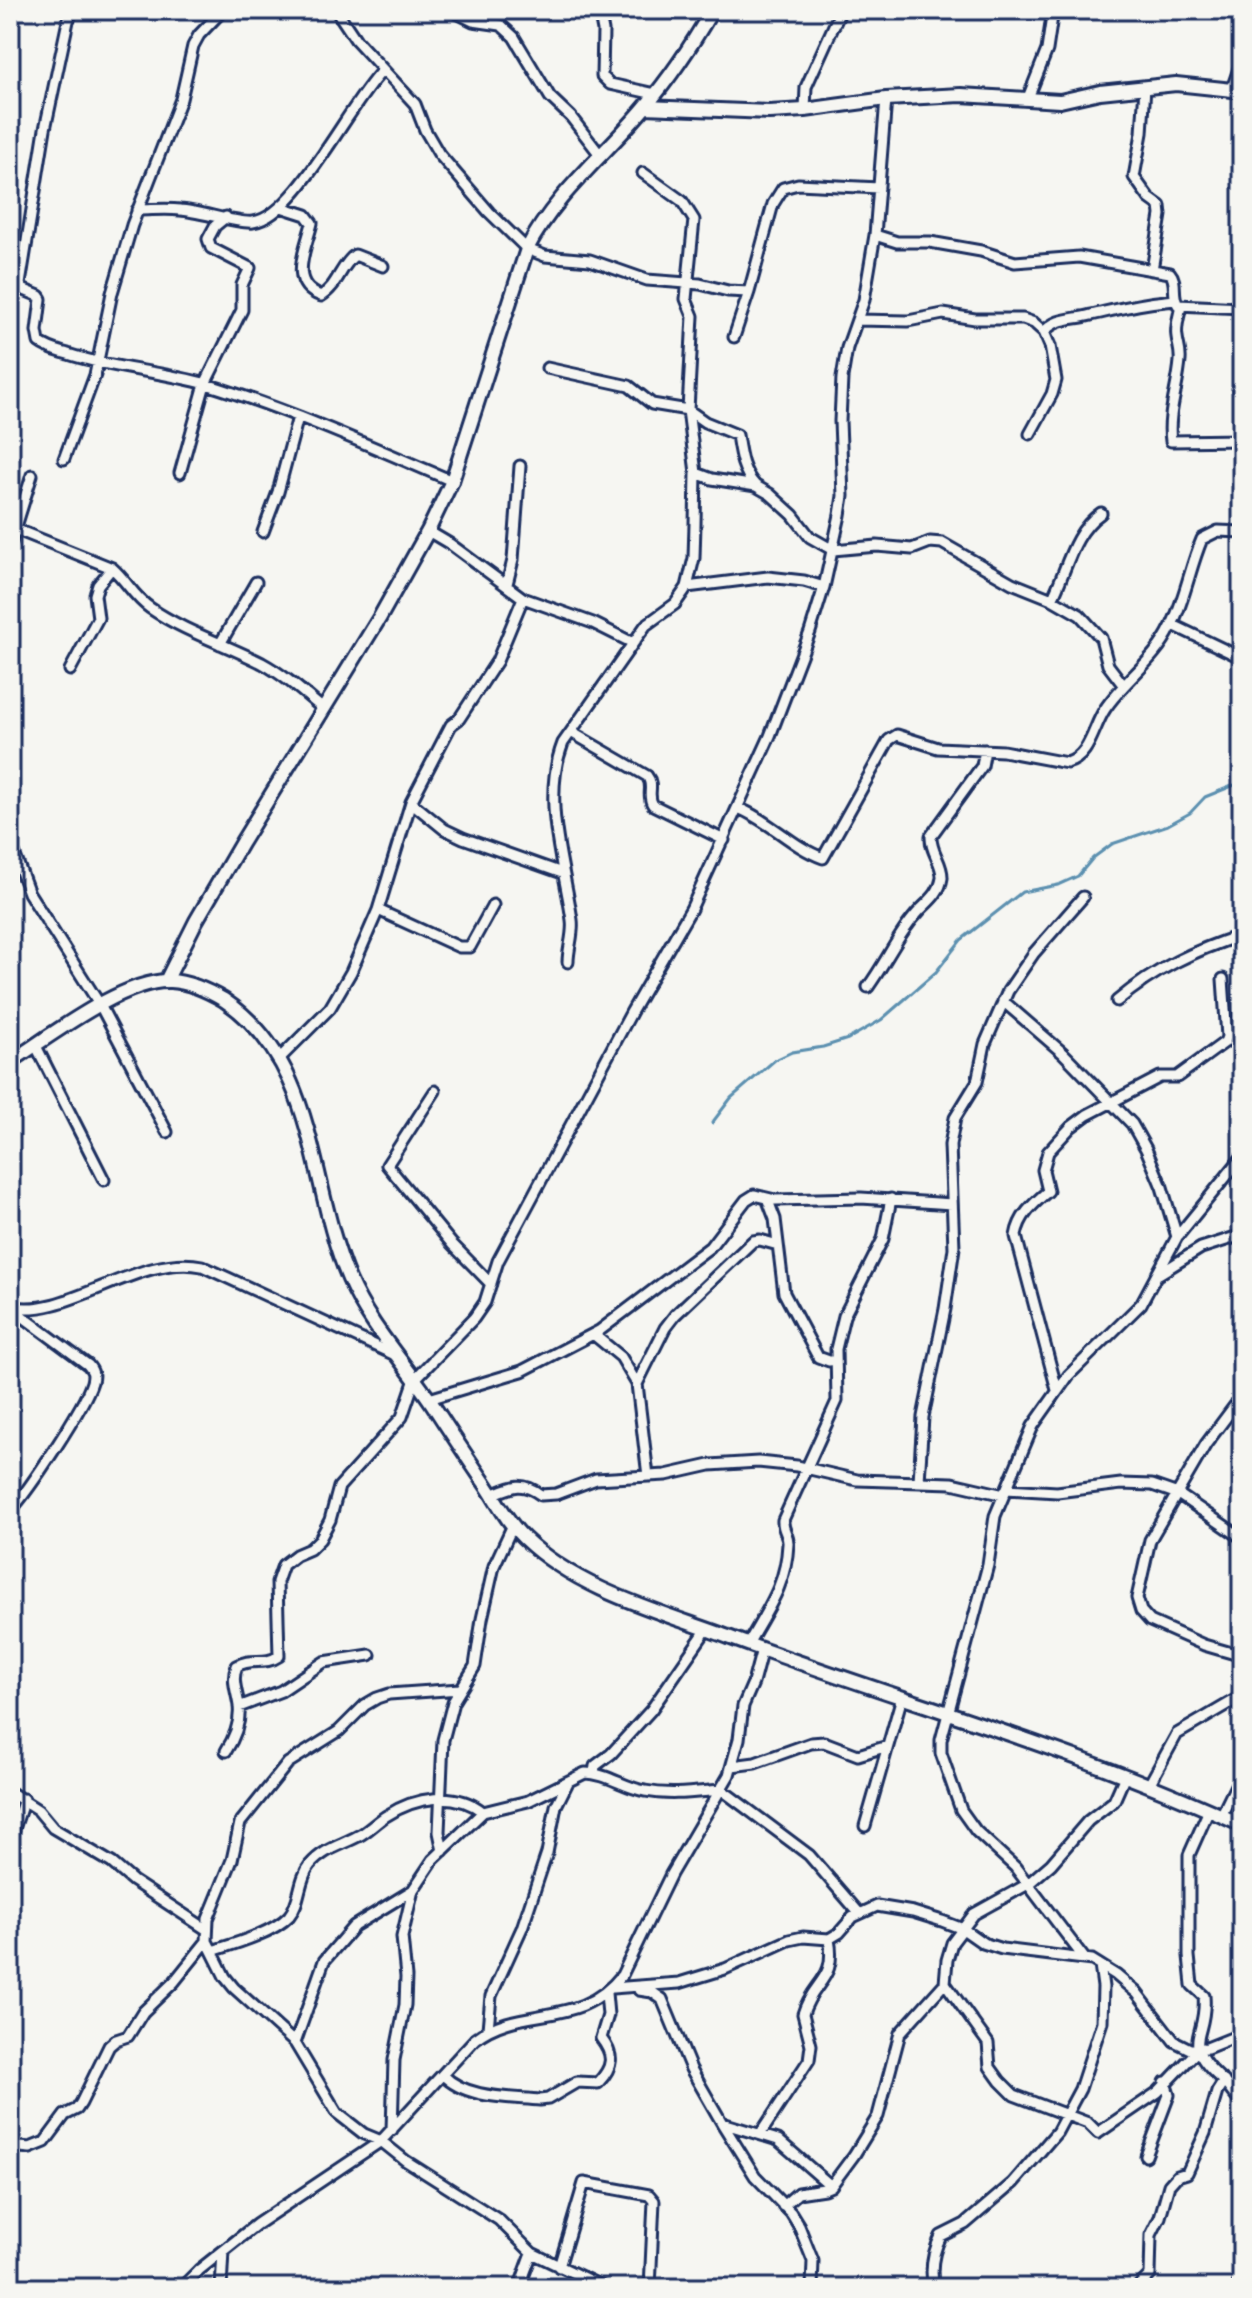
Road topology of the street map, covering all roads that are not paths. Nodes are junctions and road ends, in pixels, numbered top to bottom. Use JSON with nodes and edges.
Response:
{"nodes":[{"id":1,"x":73,"y":10,"type":"edge"},
{"id":2,"x":223,"y":10,"type":"edge"},
{"id":3,"x":336,"y":10,"type":"edge"},
{"id":4,"x":451,"y":10,"type":"edge"},
{"id":5,"x":599,"y":10,"type":"edge"},
{"id":6,"x":712,"y":10,"type":"edge"},
{"id":7,"x":841,"y":10,"type":"edge"},
{"id":8,"x":1053,"y":10,"type":"edge"},
{"id":9,"x":1242,"y":60,"type":"edge"},
{"id":10,"x":382,"y":71,"type":"junction"},
{"id":11,"x":1145,"y":87,"type":"junction"},
{"id":12,"x":1237,"y":90,"type":"edge"},
{"id":13,"x":655,"y":94,"type":"junction"},
{"id":14,"x":1028,"y":98,"type":"junction"},
{"id":15,"x":886,"y":99,"type":"junction"},
{"id":16,"x":645,"y":107,"type":"junction"},
{"id":17,"x":805,"y":110,"type":"junction"},
{"id":18,"x":601,"y":156,"type":"junction"},
{"id":19,"x":643,"y":173,"type":"dead end"},
{"id":20,"x":879,"y":188,"type":"junction"},
{"id":21,"x":281,"y":207,"type":"junction"},
{"id":22,"x":137,"y":210,"type":"junction"},
{"id":23,"x":226,"y":217,"type":"junction"},
{"id":24,"x":875,"y":235,"type":"junction"},
{"id":25,"x":527,"y":249,"type":"junction"},
{"id":26,"x":383,"y":266,"type":"dead end"},
{"id":27,"x":1152,"y":270,"type":"junction"},
{"id":28,"x":688,"y":283,"type":"junction"},
{"id":29,"x":749,"y":292,"type":"junction"},
{"id":30,"x":1178,"y":303,"type":"junction"},
{"id":31,"x":1242,"y":308,"type":"edge"},
{"id":32,"x":858,"y":320,"type":"junction"},
{"id":33,"x":1044,"y":332,"type":"junction"},
{"id":34,"x":734,"y":337,"type":"dead end"},
{"id":35,"x":98,"y":363,"type":"junction"},
{"id":36,"x":547,"y":368,"type":"dead end"},
{"id":37,"x":205,"y":384,"type":"junction"},
{"id":38,"x":688,"y":410,"type":"junction"},
{"id":39,"x":298,"y":417,"type":"junction"},
{"id":40,"x":1030,"y":434,"type":"dead end"},
{"id":41,"x":1242,"y":440,"type":"edge"},
{"id":42,"x":64,"y":459,"type":"dead end"},
{"id":43,"x":520,"y":466,"type":"dead end"},
{"id":44,"x":180,"y":473,"type":"dead end"},
{"id":45,"x":696,"y":473,"type":"junction"},
{"id":46,"x":32,"y":475,"type":"dead end"},
{"id":47,"x":452,"y":481,"type":"junction"},
{"id":48,"x":756,"y":486,"type":"junction"},
{"id":49,"x":1101,"y":513,"type":"dead end"},
{"id":50,"x":13,"y":528,"type":"edge"},
{"id":51,"x":428,"y":531,"type":"junction"},
{"id":52,"x":263,"y":532,"type":"dead end"},
{"id":53,"x":1242,"y":532,"type":"edge"},
{"id":54,"x":10,"y":546,"type":"edge"},
{"id":55,"x":833,"y":550,"type":"junction"},
{"id":56,"x":112,"y":568,"type":"junction"},
{"id":57,"x":256,"y":582,"type":"dead end"},
{"id":58,"x":507,"y":584,"type":"junction"},
{"id":59,"x":687,"y":587,"type":"junction"},
{"id":60,"x":824,"y":587,"type":"junction"},
{"id":61,"x":523,"y":598,"type":"junction"},
{"id":62,"x":1052,"y":599,"type":"junction"},
{"id":63,"x":1173,"y":625,"type":"junction"},
{"id":64,"x":633,"y":643,"type":"junction"},
{"id":65,"x":220,"y":644,"type":"junction"},
{"id":66,"x":1242,"y":658,"type":"edge"},
{"id":67,"x":70,"y":670,"type":"dead end"},
{"id":68,"x":1124,"y":686,"type":"junction"},
{"id":69,"x":322,"y":708,"type":"junction"},
{"id":70,"x":571,"y":732,"type":"junction"},
{"id":71,"x":985,"y":750,"type":"junction"},
{"id":72,"x":411,"y":802,"type":"junction"},
{"id":73,"x":738,"y":808,"type":"junction"},
{"id":74,"x":724,"y":840,"type":"junction"},
{"id":75,"x":10,"y":842,"type":"edge"},
{"id":76,"x":562,"y":873,"type":"junction"},
{"id":77,"x":1083,"y":897,"type":"dead end"},
{"id":78,"x":493,"y":905,"type":"dead end"},
{"id":79,"x":378,"y":910,"type":"junction"},
{"id":80,"x":1242,"y":935,"type":"edge"},
{"id":81,"x":568,"y":962,"type":"dead end"},
{"id":82,"x":1223,"y":979,"type":"dead end"},
{"id":83,"x":166,"y":981,"type":"junction"},
{"id":84,"x":868,"y":987,"type":"dead end"},
{"id":85,"x":1003,"y":1001,"type":"junction"},
{"id":86,"x":1117,"y":1001,"type":"dead end"},
{"id":87,"x":100,"y":1005,"type":"junction"},
{"id":88,"x":36,"y":1046,"type":"junction"},
{"id":89,"x":280,"y":1058,"type":"junction"},
{"id":90,"x":10,"y":1062,"type":"edge"},
{"id":91,"x":435,"y":1091,"type":"dead end"},
{"id":92,"x":1111,"y":1101,"type":"junction"},
{"id":93,"x":167,"y":1132,"type":"dead end"},
{"id":94,"x":1242,"y":1157,"type":"edge"},
{"id":95,"x":104,"y":1180,"type":"dead end"},
{"id":96,"x":767,"y":1198,"type":"junction"},
{"id":97,"x":891,"y":1199,"type":"junction"},
{"id":98,"x":952,"y":1204,"type":"junction"},
{"id":99,"x":1242,"y":1235,"type":"edge"},
{"id":100,"x":1177,"y":1237,"type":"junction"},
{"id":101,"x":778,"y":1245,"type":"junction"},
{"id":102,"x":1156,"y":1275,"type":"junction"},
{"id":103,"x":491,"y":1284,"type":"junction"},
{"id":104,"x":10,"y":1306,"type":"edge"},
{"id":105,"x":593,"y":1334,"type":"junction"},
{"id":106,"x":398,"y":1356,"type":"junction"},
{"id":107,"x":836,"y":1360,"type":"junction"},
{"id":108,"x":415,"y":1379,"type":"junction"},
{"id":109,"x":637,"y":1384,"type":"junction"},
{"id":110,"x":1057,"y":1390,"type":"junction"},
{"id":111,"x":429,"y":1399,"type":"junction"},
{"id":112,"x":1241,"y":1400,"type":"edge"},
{"id":113,"x":808,"y":1468,"type":"junction"},
{"id":114,"x":648,"y":1476,"type":"junction"},
{"id":115,"x":919,"y":1481,"type":"junction"},
{"id":116,"x":1005,"y":1492,"type":"junction"},
{"id":117,"x":1178,"y":1494,"type":"junction"},
{"id":118,"x":492,"y":1495,"type":"junction"},
{"id":119,"x":10,"y":1511,"type":"edge"},
{"id":120,"x":513,"y":1525,"type":"junction"},
{"id":121,"x":1242,"y":1538,"type":"edge"},
{"id":122,"x":707,"y":1629,"type":"junction"},
{"id":123,"x":748,"y":1644,"type":"junction"},
{"id":124,"x":762,"y":1649,"type":"junction"},
{"id":125,"x":370,"y":1655,"type":"dead end"},
{"id":126,"x":1242,"y":1656,"type":"edge"},
{"id":127,"x":460,"y":1689,"type":"junction"},
{"id":128,"x":1242,"y":1696,"type":"edge"},
{"id":129,"x":902,"y":1697,"type":"junction"},
{"id":130,"x":239,"y":1707,"type":"junction"},
{"id":131,"x":946,"y":1713,"type":"junction"},
{"id":132,"x":888,"y":1746,"type":"junction"},
{"id":133,"x":226,"y":1751,"type":"dead end"},
{"id":134,"x":732,"y":1766,"type":"junction"},
{"id":135,"x":594,"y":1773,"type":"junction"},
{"id":136,"x":1242,"y":1773,"type":"edge"},
{"id":137,"x":1125,"y":1776,"type":"junction"},
{"id":138,"x":570,"y":1779,"type":"junction"},
{"id":139,"x":1149,"y":1785,"type":"junction"},
{"id":140,"x":722,"y":1790,"type":"junction"},
{"id":141,"x":10,"y":1792,"type":"edge"},
{"id":142,"x":440,"y":1798,"type":"junction"},
{"id":143,"x":24,"y":1799,"type":"junction"},
{"id":144,"x":483,"y":1812,"type":"junction"},
{"id":145,"x":1215,"y":1813,"type":"junction"},
{"id":146,"x":1242,"y":1825,"type":"edge"},
{"id":147,"x":865,"y":1826,"type":"dead end"},
{"id":148,"x":10,"y":1841,"type":"edge"},
{"id":149,"x":443,"y":1851,"type":"junction"},
{"id":150,"x":1028,"y":1884,"type":"junction"},
{"id":151,"x":413,"y":1890,"type":"junction"},
{"id":152,"x":859,"y":1913,"type":"junction"},
{"id":153,"x":206,"y":1929,"type":"junction"},
{"id":154,"x":963,"y":1929,"type":"junction"},
{"id":155,"x":829,"y":1939,"type":"junction"},
{"id":156,"x":207,"y":1941,"type":"junction"},
{"id":157,"x":212,"y":1951,"type":"junction"},
{"id":158,"x":1084,"y":1958,"type":"junction"},
{"id":159,"x":1100,"y":1965,"type":"junction"},
{"id":160,"x":945,"y":1983,"type":"junction"},
{"id":161,"x":624,"y":1988,"type":"junction"},
{"id":162,"x":609,"y":1991,"type":"junction"},
{"id":163,"x":488,"y":2029,"type":"junction"},
{"id":164,"x":1242,"y":2034,"type":"edge"},
{"id":165,"x":295,"y":2043,"type":"junction"},
{"id":166,"x":1198,"y":2050,"type":"junction"},
{"id":167,"x":443,"y":2075,"type":"junction"},
{"id":168,"x":1224,"y":2081,"type":"junction"},
{"id":169,"x":1165,"y":2082,"type":"junction"},
{"id":170,"x":1242,"y":2102,"type":"edge"},
{"id":171,"x":1066,"y":2114,"type":"junction"},
{"id":172,"x":722,"y":2123,"type":"junction"},
{"id":173,"x":392,"y":2130,"type":"junction"},
{"id":174,"x":761,"y":2133,"type":"junction"},
{"id":175,"x":381,"y":2141,"type":"junction"},
{"id":176,"x":10,"y":2146,"type":"edge"},
{"id":177,"x":1146,"y":2156,"type":"dead end"},
{"id":178,"x":1242,"y":2177,"type":"edge"},
{"id":179,"x":831,"y":2186,"type":"junction"},
{"id":180,"x":783,"y":2206,"type":"junction"},
{"id":181,"x":1242,"y":2210,"type":"edge"},
{"id":182,"x":223,"y":2251,"type":"junction"},
{"id":183,"x":532,"y":2253,"type":"junction"},
{"id":184,"x":559,"y":2267,"type":"junction"},
{"id":185,"x":1242,"y":2273,"type":"edge"},
{"id":186,"x":181,"y":2288,"type":"edge"},
{"id":187,"x":221,"y":2288,"type":"edge"},
{"id":188,"x":519,"y":2288,"type":"edge"},
{"id":189,"x":605,"y":2288,"type":"edge"},
{"id":190,"x":650,"y":2288,"type":"edge"},
{"id":191,"x":812,"y":2288,"type":"edge"},
{"id":192,"x":934,"y":2288,"type":"edge"},
{"id":193,"x":1137,"y":2288,"type":"edge"},
{"id":194,"x":1237,"y":2288,"type":"edge"}],
"edges":[{"from":1,"to":35,"type":"street"},
{"from":2,"to":22,"type":"street"},
{"from":3,"to":10,"type":"street"},
{"from":4,"to":18,"type":"street"},
{"from":5,"to":13,"type":"street"},
{"from":6,"to":13,"type":"street"},
{"from":7,"to":17,"type":"street"},
{"from":8,"to":14,"type":"street"},
{"from":9,"to":12,"type":"street"},
{"from":10,"to":21,"type":"street"},
{"from":10,"to":25,"type":"street"},
{"from":11,"to":12,"type":"street"},
{"from":11,"to":14,"type":"street"},
{"from":11,"to":27,"type":"street"},
{"from":13,"to":16,"type":"street"},
{"from":14,"to":15,"type":"street"},
{"from":15,"to":17,"type":"street"},
{"from":15,"to":20,"type":"street"},
{"from":16,"to":17,"type":"street"},
{"from":16,"to":18,"type":"street"},
{"from":18,"to":25,"type":"street"},
{"from":19,"to":28,"type":"street"},
{"from":20,"to":24,"type":"street"},
{"from":20,"to":29,"type":"street"},
{"from":21,"to":23,"type":"street"},
{"from":21,"to":26,"type":"street"},
{"from":22,"to":23,"type":"street"},
{"from":22,"to":35,"type":"street"},
{"from":23,"to":37,"type":"street"},
{"from":24,"to":27,"type":"street"},
{"from":24,"to":32,"type":"street"},
{"from":25,"to":28,"type":"street"},
{"from":25,"to":47,"type":"street"},
{"from":27,"to":30,"type":"street"},
{"from":28,"to":29,"type":"street"},
{"from":28,"to":38,"type":"street"},
{"from":29,"to":34,"type":"street"},
{"from":30,"to":31,"type":"street"},
{"from":30,"to":33,"type":"street"},
{"from":30,"to":41,"type":"street"},
{"from":32,"to":33,"type":"street"},
{"from":32,"to":55,"type":"street"},
{"from":33,"to":40,"type":"street"},
{"from":35,"to":37,"type":"street"},
{"from":35,"to":42,"type":"street"},
{"from":36,"to":38,"type":"street"},
{"from":37,"to":39,"type":"street"},
{"from":37,"to":44,"type":"street"},
{"from":38,"to":45,"type":"street"},
{"from":38,"to":48,"type":"street"},
{"from":39,"to":47,"type":"street"},
{"from":39,"to":52,"type":"street"},
{"from":43,"to":58,"type":"street"},
{"from":45,"to":48,"type":"street"},
{"from":45,"to":59,"type":"street"},
{"from":46,"to":50,"type":"street"},
{"from":47,"to":51,"type":"street"},
{"from":48,"to":55,"type":"street"},
{"from":49,"to":62,"type":"street"},
{"from":50,"to":54,"type":"street"},
{"from":50,"to":56,"type":"street"},
{"from":51,"to":58,"type":"street"},
{"from":51,"to":69,"type":"street"},
{"from":53,"to":63,"type":"street"},
{"from":55,"to":60,"type":"street"},
{"from":55,"to":62,"type":"street"},
{"from":56,"to":65,"type":"street"},
{"from":56,"to":67,"type":"street"},
{"from":57,"to":65,"type":"street"},
{"from":58,"to":61,"type":"street"},
{"from":59,"to":60,"type":"street"},
{"from":59,"to":64,"type":"street"},
{"from":60,"to":73,"type":"street"},
{"from":61,"to":64,"type":"street"},
{"from":61,"to":72,"type":"street"},
{"from":62,"to":68,"type":"street"},
{"from":63,"to":66,"type":"street"},
{"from":63,"to":68,"type":"street"},
{"from":64,"to":70,"type":"street"},
{"from":65,"to":69,"type":"street"},
{"from":68,"to":71,"type":"street"},
{"from":69,"to":83,"type":"street"},
{"from":70,"to":74,"type":"street"},
{"from":70,"to":76,"type":"street"},
{"from":71,"to":73,"type":"street"},
{"from":71,"to":84,"type":"street"},
{"from":72,"to":76,"type":"street"},
{"from":72,"to":79,"type":"street"},
{"from":73,"to":74,"type":"street"},
{"from":74,"to":103,"type":"street"},
{"from":75,"to":87,"type":"street"},
{"from":76,"to":81,"type":"street"},
{"from":77,"to":85,"type":"street"},
{"from":78,"to":79,"type":"street"},
{"from":79,"to":89,"type":"street"},
{"from":80,"to":86,"type":"street"},
{"from":82,"to":92,"type":"street"},
{"from":83,"to":87,"type":"street"},
{"from":83,"to":89,"type":"street"},
{"from":85,"to":92,"type":"street"},
{"from":85,"to":98,"type":"street"},
{"from":87,"to":88,"type":"street"},
{"from":87,"to":93,"type":"street"},
{"from":88,"to":90,"type":"street"},
{"from":88,"to":95,"type":"street"},
{"from":89,"to":106,"type":"street"},
{"from":91,"to":103,"type":"street"},
{"from":92,"to":100,"type":"street"},
{"from":92,"to":110,"type":"street"},
{"from":94,"to":100,"type":"street"},
{"from":96,"to":97,"type":"street"},
{"from":96,"to":101,"type":"street"},
{"from":96,"to":105,"type":"street"},
{"from":97,"to":98,"type":"street"},
{"from":97,"to":107,"type":"street"},
{"from":98,"to":115,"type":"street"},
{"from":99,"to":102,"type":"street"},
{"from":100,"to":102,"type":"street"},
{"from":101,"to":107,"type":"street"},
{"from":101,"to":109,"type":"street"},
{"from":102,"to":110,"type":"street"},
{"from":103,"to":108,"type":"street"},
{"from":104,"to":106,"type":"street"},
{"from":104,"to":119,"type":"street"},
{"from":105,"to":109,"type":"street"},
{"from":105,"to":111,"type":"street"},
{"from":106,"to":108,"type":"street"},
{"from":107,"to":113,"type":"street"},
{"from":108,"to":111,"type":"street"},
{"from":108,"to":130,"type":"street"},
{"from":109,"to":114,"type":"street"},
{"from":110,"to":116,"type":"street"},
{"from":111,"to":118,"type":"street"},
{"from":112,"to":117,"type":"street"},
{"from":113,"to":114,"type":"street"},
{"from":113,"to":115,"type":"street"},
{"from":113,"to":123,"type":"street"},
{"from":114,"to":118,"type":"street"},
{"from":115,"to":116,"type":"street"},
{"from":116,"to":117,"type":"street"},
{"from":116,"to":131,"type":"street"},
{"from":117,"to":121,"type":"street"},
{"from":117,"to":126,"type":"street"},
{"from":118,"to":120,"type":"street"},
{"from":120,"to":122,"type":"street"},
{"from":120,"to":127,"type":"street"},
{"from":122,"to":123,"type":"street"},
{"from":122,"to":135,"type":"street"},
{"from":123,"to":124,"type":"street"},
{"from":124,"to":129,"type":"street"},
{"from":124,"to":134,"type":"street"},
{"from":125,"to":130,"type":"street"},
{"from":127,"to":142,"type":"street"},
{"from":127,"to":153,"type":"street"},
{"from":128,"to":139,"type":"street"},
{"from":129,"to":131,"type":"street"},
{"from":129,"to":132,"type":"street"},
{"from":130,"to":133,"type":"street"},
{"from":131,"to":137,"type":"street"},
{"from":131,"to":150,"type":"street"},
{"from":132,"to":134,"type":"street"},
{"from":132,"to":147,"type":"street"},
{"from":134,"to":140,"type":"street"},
{"from":135,"to":138,"type":"street"},
{"from":135,"to":140,"type":"street"},
{"from":136,"to":145,"type":"street"},
{"from":137,"to":139,"type":"street"},
{"from":137,"to":150,"type":"street"},
{"from":138,"to":144,"type":"street"},
{"from":138,"to":163,"type":"street"},
{"from":139,"to":145,"type":"street"},
{"from":140,"to":152,"type":"street"},
{"from":140,"to":162,"type":"street"},
{"from":141,"to":143,"type":"street"},
{"from":142,"to":144,"type":"street"},
{"from":142,"to":149,"type":"street"},
{"from":142,"to":157,"type":"street"},
{"from":143,"to":148,"type":"street"},
{"from":143,"to":153,"type":"street"},
{"from":144,"to":149,"type":"street"},
{"from":145,"to":146,"type":"street"},
{"from":145,"to":166,"type":"street"},
{"from":149,"to":151,"type":"street"},
{"from":150,"to":154,"type":"street"},
{"from":150,"to":158,"type":"street"},
{"from":151,"to":165,"type":"street"},
{"from":151,"to":173,"type":"street"},
{"from":152,"to":154,"type":"street"},
{"from":152,"to":155,"type":"street"},
{"from":153,"to":156,"type":"street"},
{"from":154,"to":158,"type":"street"},
{"from":154,"to":160,"type":"street"},
{"from":155,"to":161,"type":"street"},
{"from":155,"to":174,"type":"street"},
{"from":156,"to":157,"type":"street"},
{"from":156,"to":176,"type":"street"},
{"from":157,"to":165,"type":"street"},
{"from":158,"to":159,"type":"street"},
{"from":159,"to":166,"type":"street"},
{"from":159,"to":171,"type":"street"},
{"from":160,"to":171,"type":"street"},
{"from":160,"to":179,"type":"street"},
{"from":161,"to":162,"type":"street"},
{"from":161,"to":172,"type":"street"},
{"from":162,"to":163,"type":"street"},
{"from":162,"to":167,"type":"street"},
{"from":163,"to":167,"type":"street"},
{"from":164,"to":166,"type":"street"},
{"from":165,"to":175,"type":"street"},
{"from":166,"to":168,"type":"street"},
{"from":166,"to":169,"type":"street"},
{"from":167,"to":173,"type":"street"},
{"from":168,"to":170,"type":"street"},
{"from":168,"to":193,"type":"street"},
{"from":169,"to":171,"type":"street"},
{"from":169,"to":177,"type":"street"},
{"from":171,"to":192,"type":"street"},
{"from":172,"to":174,"type":"street"},
{"from":172,"to":180,"type":"street"},
{"from":173,"to":175,"type":"street"},
{"from":174,"to":179,"type":"street"},
{"from":175,"to":182,"type":"street"},
{"from":175,"to":183,"type":"street"},
{"from":178,"to":181,"type":"street"},
{"from":179,"to":180,"type":"street"},
{"from":180,"to":191,"type":"street"},
{"from":182,"to":186,"type":"street"},
{"from":182,"to":187,"type":"street"},
{"from":183,"to":184,"type":"street"},
{"from":183,"to":188,"type":"street"},
{"from":184,"to":189,"type":"street"},
{"from":184,"to":190,"type":"street"},
{"from":185,"to":194,"type":"street"}]}
